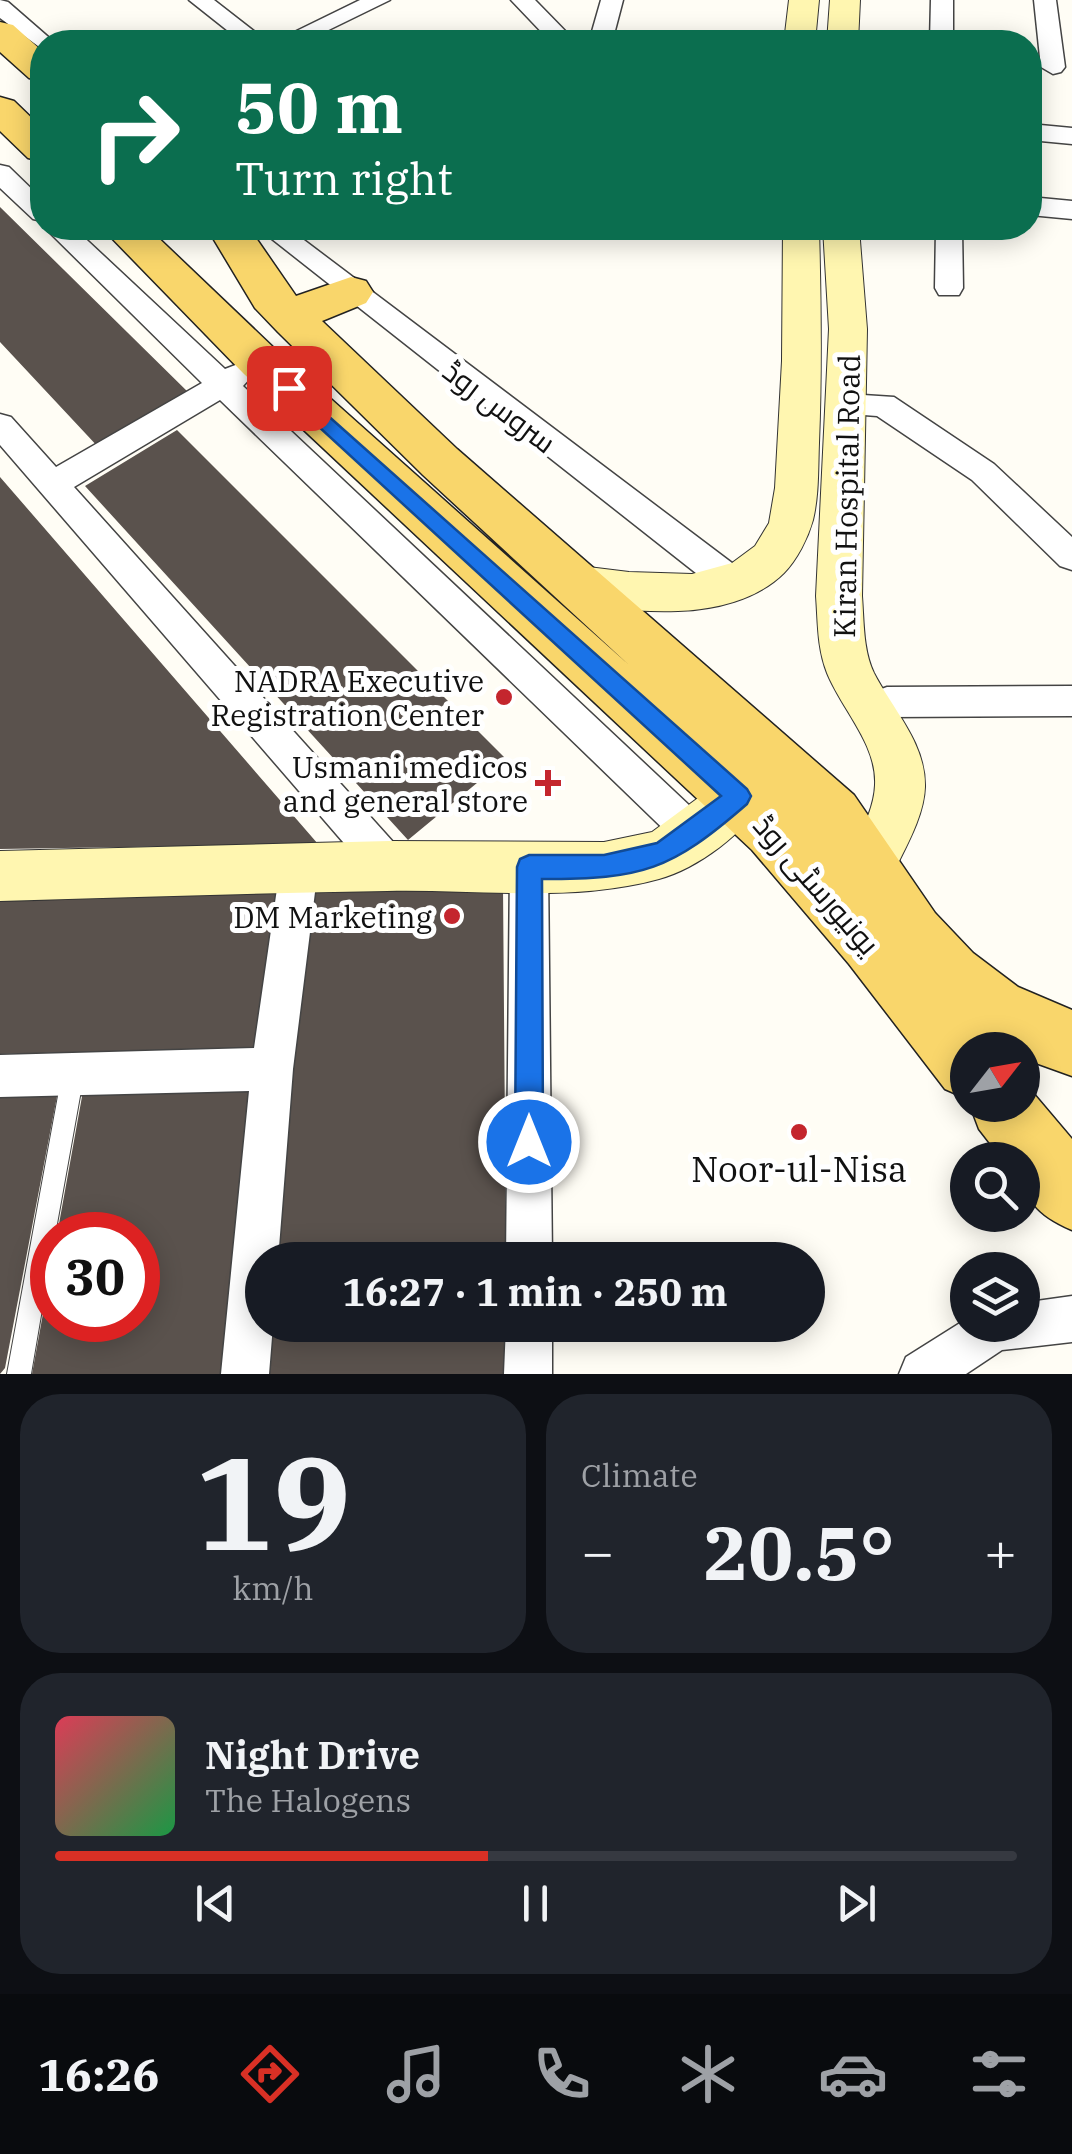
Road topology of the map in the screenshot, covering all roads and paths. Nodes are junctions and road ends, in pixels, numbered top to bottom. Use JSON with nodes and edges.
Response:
{"nodes":[{"id":1,"x":200,"y":0,"type":"edge"},
{"id":2,"x":379,"y":0,"type":"edge"},
{"id":3,"x":522,"y":0,"type":"edge"},
{"id":4,"x":612,"y":0,"type":"edge"},
{"id":5,"x":804,"y":0,"type":"edge"},
{"id":6,"x":845,"y":0,"type":"edge"},
{"id":7,"x":942,"y":0,"type":"edge"},
{"id":8,"x":1045,"y":0,"type":"edge"},
{"id":9,"x":0,"y":6,"type":"edge"},
{"id":10,"x":240,"y":30,"type":"edge"},
{"id":11,"x":313,"y":30,"type":"edge"},
{"id":12,"x":552,"y":30,"type":"edge"},
{"id":13,"x":604,"y":30,"type":"edge"},
{"id":14,"x":801,"y":30,"type":"edge"},
{"id":15,"x":844,"y":30,"type":"edge"},
{"id":16,"x":942,"y":30,"type":"edge"},
{"id":17,"x":30,"y":31,"type":"edge"},
{"id":18,"x":0,"y":34,"type":"edge"},
{"id":19,"x":30,"y":60,"type":"edge"},
{"id":20,"x":1052,"y":67,"type":"edge"},
{"id":21,"x":1042,"y":133,"type":"edge"},
{"id":22,"x":1072,"y":136,"type":"edge"},
{"id":23,"x":0,"y":174,"type":"edge"},
{"id":24,"x":30,"y":202,"type":"edge"},
{"id":25,"x":1042,"y":209,"type":"edge"},
{"id":26,"x":1071,"y":215,"type":"edge"},
{"id":27,"x":73,"y":240,"type":"edge"},
{"id":28,"x":133,"y":240,"type":"edge"},
{"id":29,"x":235,"y":240,"type":"edge"},
{"id":30,"x":296,"y":240,"type":"edge"},
{"id":31,"x":809,"y":240,"type":"edge"},
{"id":32,"x":813,"y":240,"type":"edge"},
{"id":33,"x":949,"y":240,"type":"edge"},
{"id":34,"x":949,"y":288,"type":"dead end"},
{"id":35,"x":351,"y":292,"type":"junction"},
{"id":36,"x":294,"y":321,"type":"junction"},
{"id":37,"x":240,"y":374,"type":"junction"},
{"id":38,"x":848,"y":406,"type":"junction"},
{"id":39,"x":0,"y":426,"type":"edge"},
{"id":40,"x":53,"y":484,"type":"junction"},
{"id":41,"x":1067,"y":543,"type":"edge"},
{"id":42,"x":732,"y":582,"type":"junction"},
{"id":43,"x":572,"y":583,"type":"junction"},
{"id":44,"x":1072,"y":700,"type":"edge"},
{"id":45,"x":870,"y":709,"type":"junction"},
{"id":46,"x":716,"y":816,"type":"junction"},
{"id":47,"x":871,"y":864,"type":"junction"},
{"id":48,"x":389,"y":866,"type":"junction"},
{"id":49,"x":529,"y":867,"type":"junction"},
{"id":50,"x":299,"y":868,"type":"junction"},
{"id":51,"x":0,"y":876,"type":"edge"},
{"id":52,"x":950,"y":1043,"type":"edge"},
{"id":53,"x":1072,"y":1043,"type":"edge"},
{"id":54,"x":272,"y":1069,"type":"junction"},
{"id":55,"x":74,"y":1074,"type":"junction"},
{"id":56,"x":0,"y":1076,"type":"edge"},
{"id":57,"x":1016,"y":1122,"type":"edge"},
{"id":58,"x":1072,"y":1195,"type":"edge"},
{"id":59,"x":529,"y":1242,"type":"edge"},
{"id":60,"x":1072,"y":1319,"type":"edge"},
{"id":61,"x":528,"y":1342,"type":"edge"},
{"id":62,"x":19,"y":1374,"type":"edge"},
{"id":63,"x":245,"y":1374,"type":"edge"},
{"id":64,"x":528,"y":1374,"type":"edge"},
{"id":65,"x":923,"y":1374,"type":"edge"}],
"edges":[{"from":1,"to":10,"type":"street"},
{"from":2,"to":11,"type":"street"},
{"from":3,"to":12,"type":"street"},
{"from":4,"to":13,"type":"street"},
{"from":5,"to":14,"type":"main road"},
{"from":6,"to":15,"type":"main road"},
{"from":7,"to":16,"type":"street"},
{"from":8,"to":20,"type":"street"},
{"from":9,"to":17,"type":"street"},
{"from":18,"to":19,"type":"main road"},
{"from":21,"to":22,"type":"street"},
{"from":23,"to":24,"type":"street"},
{"from":25,"to":26,"type":"street"},
{"from":27,"to":37,"type":"street"},
{"from":28,"to":37,"type":"main road","name":"یونیورسٹی روڈ"},
{"from":29,"to":36,"type":"main road","name":"یونیورسٹی روڈ"},
{"from":30,"to":35,"type":"street","name":"سروس روڈ"},
{"from":31,"to":42,"type":"main road","name":"Kiran Hospital Road"},
{"from":32,"to":38,"type":"main road","name":"Kiran Hospital Road"},
{"from":33,"to":34,"type":"street"},
{"from":35,"to":36,"type":"main road"},
{"from":35,"to":42,"type":"street","name":"سروس روڈ"},
{"from":36,"to":43,"type":"main road","name":"یونیورسٹی روڈ"},
{"from":37,"to":40,"type":"street"},
{"from":37,"to":46,"type":"main road","name":"یونیورسٹی روڈ"},
{"from":38,"to":41,"type":"street"},
{"from":38,"to":45,"type":"main road","name":"Kiran Hospital Road"},
{"from":39,"to":40,"type":"street"},
{"from":40,"to":48,"type":"street"},
{"from":42,"to":43,"type":"main road","name":"Kiran Hospital Road"},
{"from":43,"to":47,"type":"main road","name":"یونیورسٹی روڈ"},
{"from":44,"to":45,"type":"street"},
{"from":45,"to":47,"type":"main road","name":"Kiran Hospital Road"},
{"from":46,"to":49,"type":"main road"},
{"from":46,"to":52,"type":"main road","name":"یونیورسٹی روڈ"},
{"from":47,"to":53,"type":"main road","name":"یونیورسٹی روڈ"},
{"from":48,"to":49,"type":"main road"},
{"from":48,"to":50,"type":"main road"},
{"from":49,"to":59,"type":"street"},
{"from":50,"to":51,"type":"main road"},
{"from":50,"to":54,"type":"street"},
{"from":54,"to":55,"type":"street"},
{"from":54,"to":63,"type":"street"},
{"from":55,"to":56,"type":"street"},
{"from":55,"to":62,"type":"lane"},
{"from":57,"to":58,"type":"main road"},
{"from":60,"to":65,"type":"street"},
{"from":61,"to":64,"type":"street"}]}
